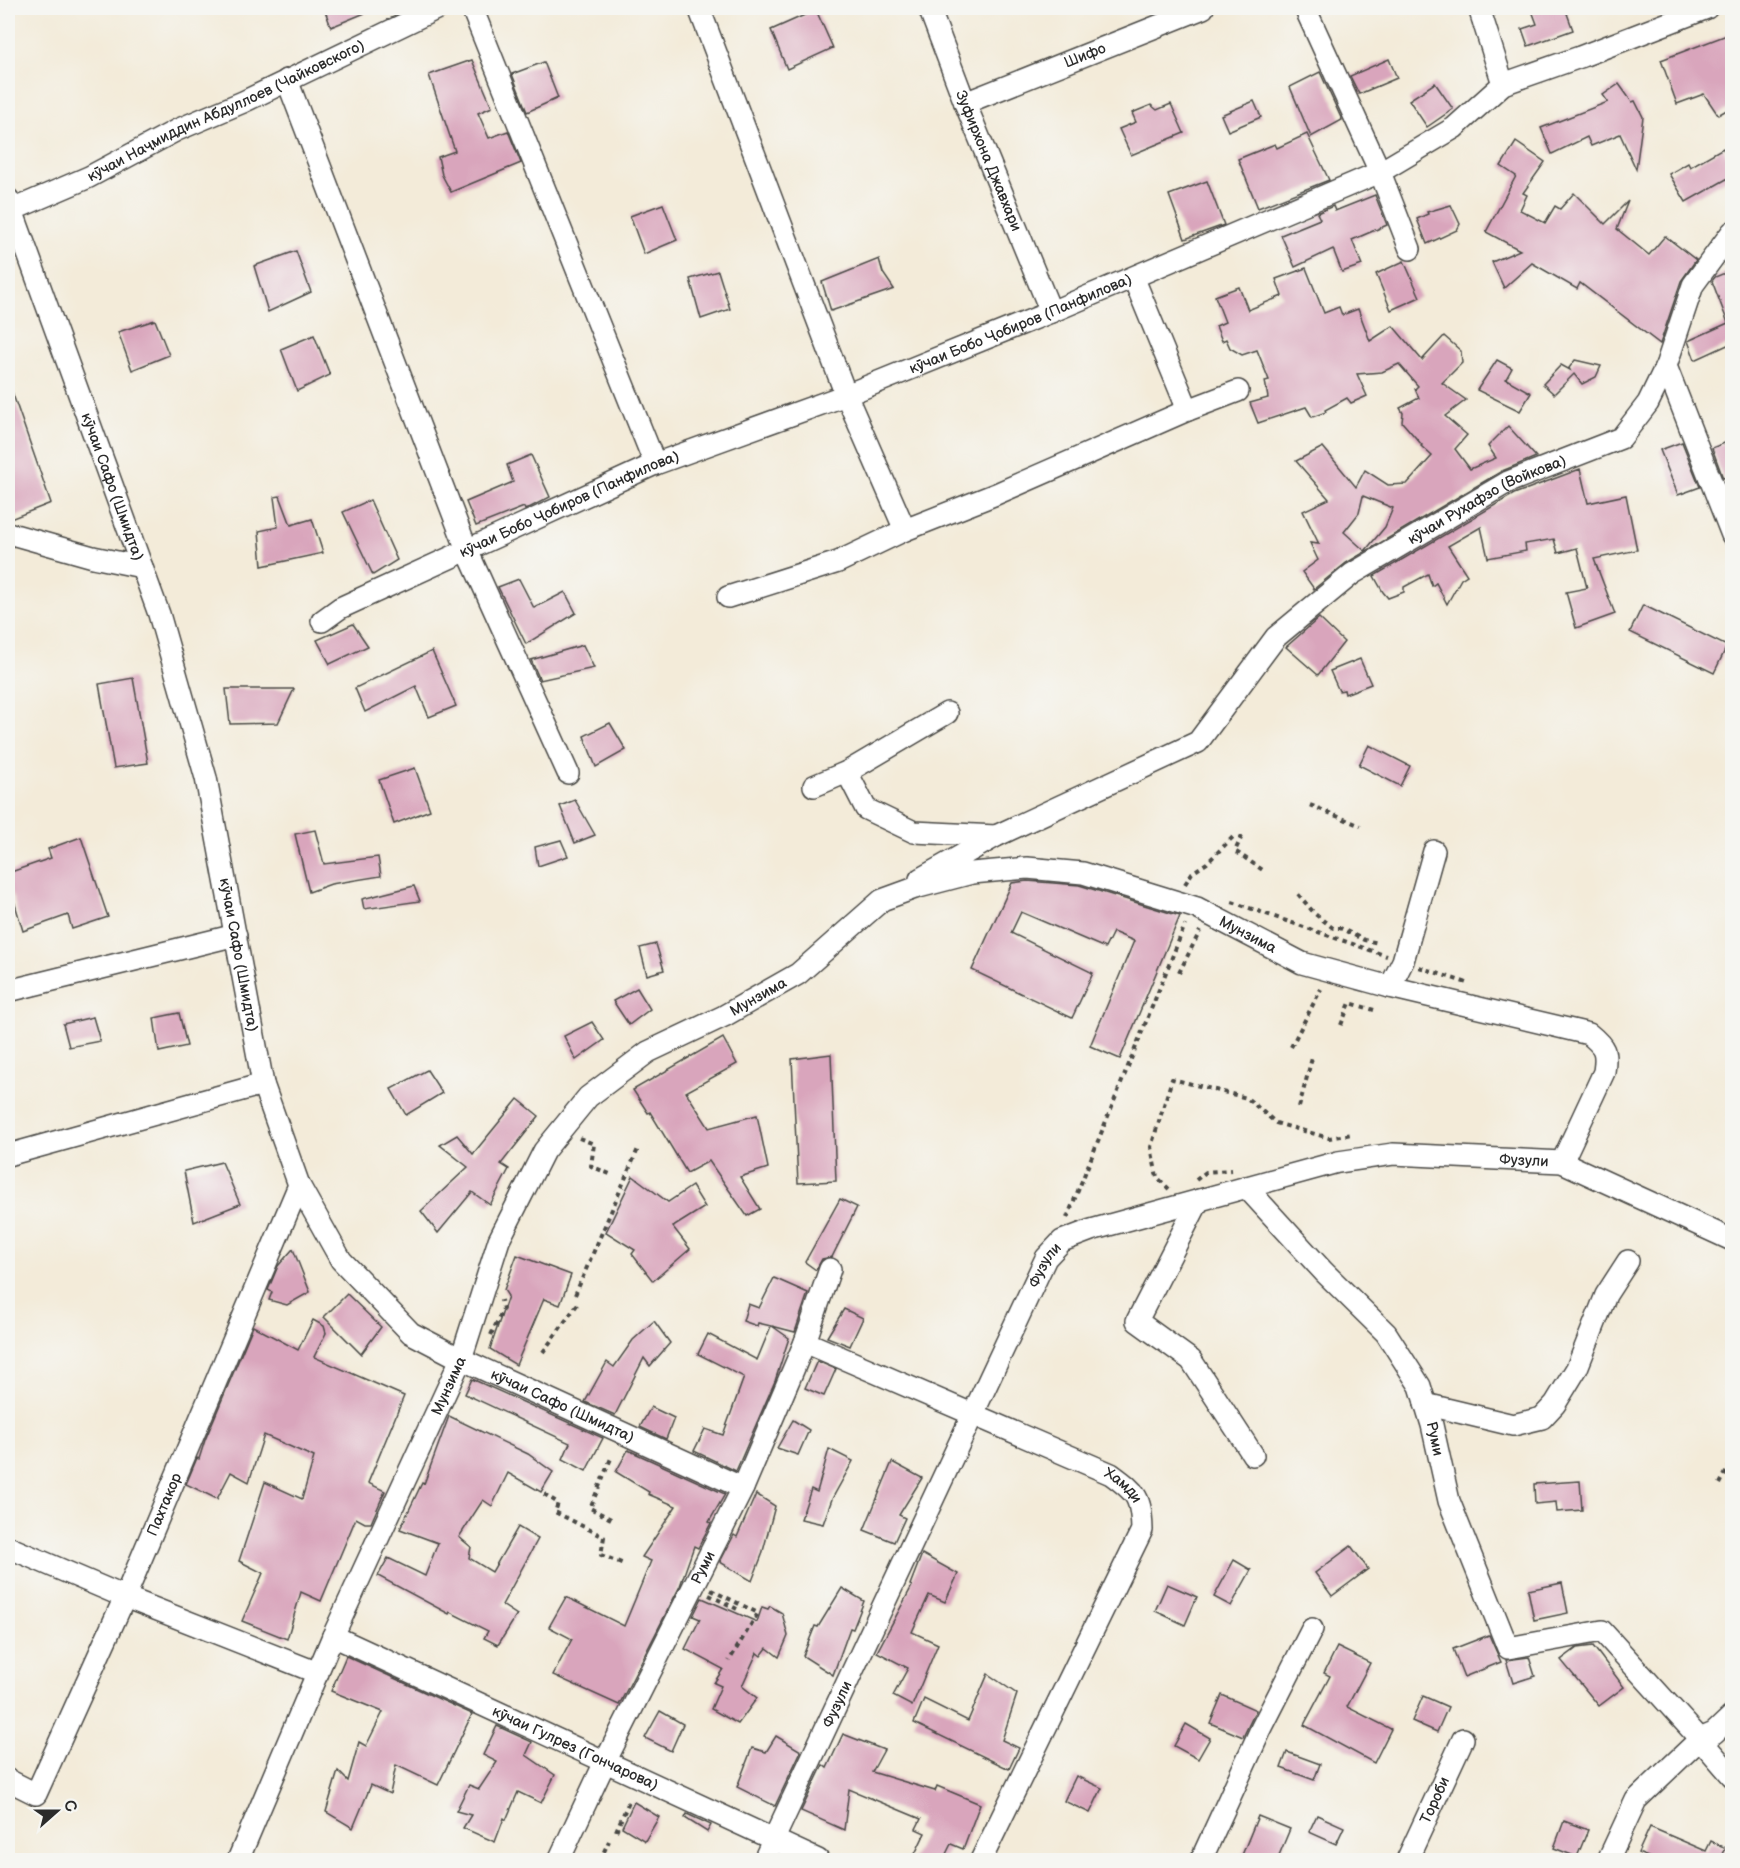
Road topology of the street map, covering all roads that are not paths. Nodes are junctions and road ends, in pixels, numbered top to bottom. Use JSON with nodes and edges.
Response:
{"nodes":[{"id":1,"x":438,"y":8,"type":"edge"},
{"id":2,"x":472,"y":8,"type":"edge"},
{"id":3,"x":699,"y":8,"type":"edge"},
{"id":4,"x":929,"y":8,"type":"edge"},
{"id":5,"x":1203,"y":8,"type":"edge"},
{"id":6,"x":1305,"y":8,"type":"edge"},
{"id":7,"x":1479,"y":8,"type":"edge"},
{"id":8,"x":1707,"y":8,"type":"edge"},
{"id":9,"x":287,"y":80,"type":"junction"},
{"id":10,"x":1503,"y":84,"type":"junction"},
{"id":11,"x":965,"y":103,"type":"junction"},
{"id":12,"x":1380,"y":172,"type":"junction"},
{"id":13,"x":10,"y":205,"type":"edge"},
{"id":14,"x":1732,"y":232,"type":"edge"},
{"id":15,"x":1410,"y":249,"type":"dead end"},
{"id":16,"x":1134,"y":279,"type":"junction"},
{"id":17,"x":1052,"y":312,"type":"junction"},
{"id":18,"x":1666,"y":366,"type":"junction"},
{"id":19,"x":1238,"y":391,"type":"dead end"},
{"id":20,"x":846,"y":395,"type":"junction"},
{"id":21,"x":1188,"y":410,"type":"junction"},
{"id":22,"x":655,"y":464,"type":"junction"},
{"id":23,"x":904,"y":530,"type":"junction"},
{"id":24,"x":8,"y":533,"type":"edge"},
{"id":25,"x":1732,"y":535,"type":"edge"},
{"id":26,"x":467,"y":550,"type":"junction"},
{"id":27,"x":142,"y":567,"type":"junction"},
{"id":28,"x":728,"y":597,"type":"dead end"},
{"id":29,"x":322,"y":621,"type":"dead end"},
{"id":30,"x":947,"y":713,"type":"dead end"},
{"id":31,"x":847,"y":772,"type":"junction"},
{"id":32,"x":568,"y":773,"type":"dead end"},
{"id":33,"x":814,"y":786,"type":"dead end"},
{"id":34,"x":996,"y":836,"type":"junction"},
{"id":35,"x":1434,"y":851,"type":"dead end"},
{"id":36,"x":882,"y":900,"type":"junction"},
{"id":37,"x":236,"y":935,"type":"junction"},
{"id":38,"x":1390,"y":987,"type":"junction"},
{"id":39,"x":8,"y":991,"type":"edge"},
{"id":40,"x":263,"y":1084,"type":"junction"},
{"id":41,"x":8,"y":1155,"type":"edge"},
{"id":42,"x":1562,"y":1162,"type":"junction"},
{"id":43,"x":299,"y":1185,"type":"junction"},
{"id":44,"x":1246,"y":1187,"type":"junction"},
{"id":45,"x":1195,"y":1192,"type":"junction"},
{"id":46,"x":1732,"y":1240,"type":"edge"},
{"id":47,"x":1628,"y":1261,"type":"dead end"},
{"id":48,"x":830,"y":1269,"type":"dead end"},
{"id":49,"x":805,"y":1342,"type":"junction"},
{"id":50,"x":461,"y":1359,"type":"junction"},
{"id":51,"x":1425,"y":1404,"type":"junction"},
{"id":52,"x":974,"y":1415,"type":"junction"},
{"id":53,"x":1253,"y":1455,"type":"dead end"},
{"id":54,"x":742,"y":1488,"type":"junction"},
{"id":55,"x":8,"y":1547,"type":"edge"},
{"id":56,"x":125,"y":1597,"type":"junction"},
{"id":57,"x":1312,"y":1629,"type":"dead end"},
{"id":58,"x":333,"y":1636,"type":"junction"},
{"id":59,"x":318,"y":1673,"type":"junction"},
{"id":60,"x":1732,"y":1716,"type":"edge"},
{"id":61,"x":1463,"y":1739,"type":"dead end"},
{"id":62,"x":1700,"y":1739,"type":"junction"},
{"id":63,"x":605,"y":1761,"type":"junction"},
{"id":64,"x":1732,"y":1776,"type":"edge"},
{"id":65,"x":8,"y":1780,"type":"edge"},
{"id":66,"x":774,"y":1840,"type":"junction"},
{"id":67,"x":238,"y":1860,"type":"edge"},
{"id":68,"x":560,"y":1860,"type":"edge"},
{"id":69,"x":764,"y":1860,"type":"edge"},
{"id":70,"x":818,"y":1860,"type":"edge"},
{"id":71,"x":981,"y":1860,"type":"edge"},
{"id":72,"x":1201,"y":1860,"type":"edge"},
{"id":73,"x":1407,"y":1860,"type":"edge"},
{"id":74,"x":1608,"y":1860,"type":"edge"}],
"edges":[{"from":1,"to":9,"type":"street","name":"кӯчаи Наҷмиддин Абдуллоев (Чайковского)"},
{"from":2,"to":22,"type":"street"},
{"from":3,"to":20,"type":"street"},
{"from":4,"to":11,"type":"street","name":"Зуфирхона Джавхари"},
{"from":5,"to":11,"type":"street","name":"Шифо"},
{"from":6,"to":12,"type":"street"},
{"from":7,"to":10,"type":"street"},
{"from":8,"to":10,"type":"street","name":"кӯчаи Бобо Ҷобиров (Панфилова)"},
{"from":9,"to":13,"type":"street","name":"кӯчаи Наҷмиддин Абдуллоев (Чайковского)"},
{"from":9,"to":26,"type":"street"},
{"from":10,"to":12,"type":"street","name":"кӯчаи Бобо Ҷобиров (Панфилова)"},
{"from":11,"to":17,"type":"street","name":"Зуфирхона Джавхари"},
{"from":12,"to":15,"type":"street"},
{"from":12,"to":16,"type":"street","name":"кӯчаи Бобо Ҷобиров (Панфилова)"},
{"from":13,"to":27,"type":"street","name":"кӯчаи Сафо (Шмидта)"},
{"from":14,"to":18,"type":"street","name":"кӯчаи Руҳафзо (Войкова)"},
{"from":16,"to":17,"type":"street","name":"кӯчаи Бобо Ҷобиров (Панфилова)"},
{"from":16,"to":21,"type":"street"},
{"from":17,"to":20,"type":"street","name":"кӯчаи Бобо Ҷобиров (Панфилова)"},
{"from":18,"to":25,"type":"street"},
{"from":18,"to":34,"type":"street","name":"кӯчаи Руҳафзо (Войкова)"},
{"from":19,"to":21,"type":"street"},
{"from":20,"to":22,"type":"street","name":"кӯчаи Бобо Ҷобиров (Панфилова)"},
{"from":20,"to":23,"type":"street"},
{"from":21,"to":23,"type":"street"},
{"from":22,"to":26,"type":"street","name":"кӯчаи Бобо Ҷобиров (Панфилова)"},
{"from":23,"to":28,"type":"street"},
{"from":24,"to":27,"type":"street"},
{"from":26,"to":29,"type":"street","name":"кӯчаи Бобо Ҷобиров (Панфилова)"},
{"from":26,"to":32,"type":"street"},
{"from":27,"to":37,"type":"street","name":"кӯчаи Сафо (Шмидта)"},
{"from":30,"to":31,"type":"street"},
{"from":31,"to":33,"type":"street"},
{"from":31,"to":34,"type":"street"},
{"from":34,"to":36,"type":"street"},
{"from":35,"to":38,"type":"street"},
{"from":36,"to":38,"type":"street","name":"Мунзима"},
{"from":36,"to":50,"type":"street","name":"Мунзима"},
{"from":37,"to":39,"type":"street"},
{"from":37,"to":40,"type":"street","name":"кӯчаи Сафо (Шмидта)"},
{"from":38,"to":42,"type":"street","name":"Мунзима"},
{"from":40,"to":41,"type":"street"},
{"from":40,"to":43,"type":"street","name":"кӯчаи Сафо (Шмидта)"},
{"from":42,"to":44,"type":"street","name":"Фузули"},
{"from":42,"to":46,"type":"street","name":"Фузули"},
{"from":43,"to":50,"type":"street","name":"кӯчаи Сафо (Шмидта)"},
{"from":43,"to":56,"type":"street","name":"Пахтакор"},
{"from":44,"to":45,"type":"street","name":"Фузули"},
{"from":44,"to":51,"type":"street","name":"Руми"},
{"from":45,"to":52,"type":"street","name":"Фузули"},
{"from":45,"to":53,"type":"street"},
{"from":47,"to":51,"type":"street"},
{"from":48,"to":49,"type":"street","name":"Руми"},
{"from":49,"to":52,"type":"street","name":"Хамди"},
{"from":49,"to":54,"type":"street","name":"Руми"},
{"from":50,"to":54,"type":"street","name":"кӯчаи Сафо (Шмидта)"},
{"from":50,"to":58,"type":"street","name":"Мунзима"},
{"from":51,"to":62,"type":"street","name":"Руми"},
{"from":52,"to":66,"type":"street","name":"Фузули"},
{"from":52,"to":71,"type":"street","name":"Хамди"},
{"from":54,"to":63,"type":"street","name":"Руми"},
{"from":55,"to":56,"type":"street"},
{"from":56,"to":59,"type":"street"},
{"from":56,"to":65,"type":"street","name":"Пахтакор"},
{"from":57,"to":72,"type":"street"},
{"from":58,"to":59,"type":"street","name":"Мунзима"},
{"from":58,"to":63,"type":"street","name":"кӯчаи Гулрез (Гончарова)"},
{"from":59,"to":67,"type":"street","name":"Мунзима"},
{"from":60,"to":62,"type":"street"},
{"from":61,"to":73,"type":"street","name":"Тороби"},
{"from":62,"to":64,"type":"street"},
{"from":62,"to":74,"type":"street"},
{"from":63,"to":66,"type":"street","name":"кӯчаи Гулрез (Гончарова)"},
{"from":63,"to":68,"type":"street","name":"Руми"},
{"from":66,"to":69,"type":"street","name":"Фузули"},
{"from":66,"to":70,"type":"street","name":"кӯчаи Гулрез (Гончарова)"}]}
